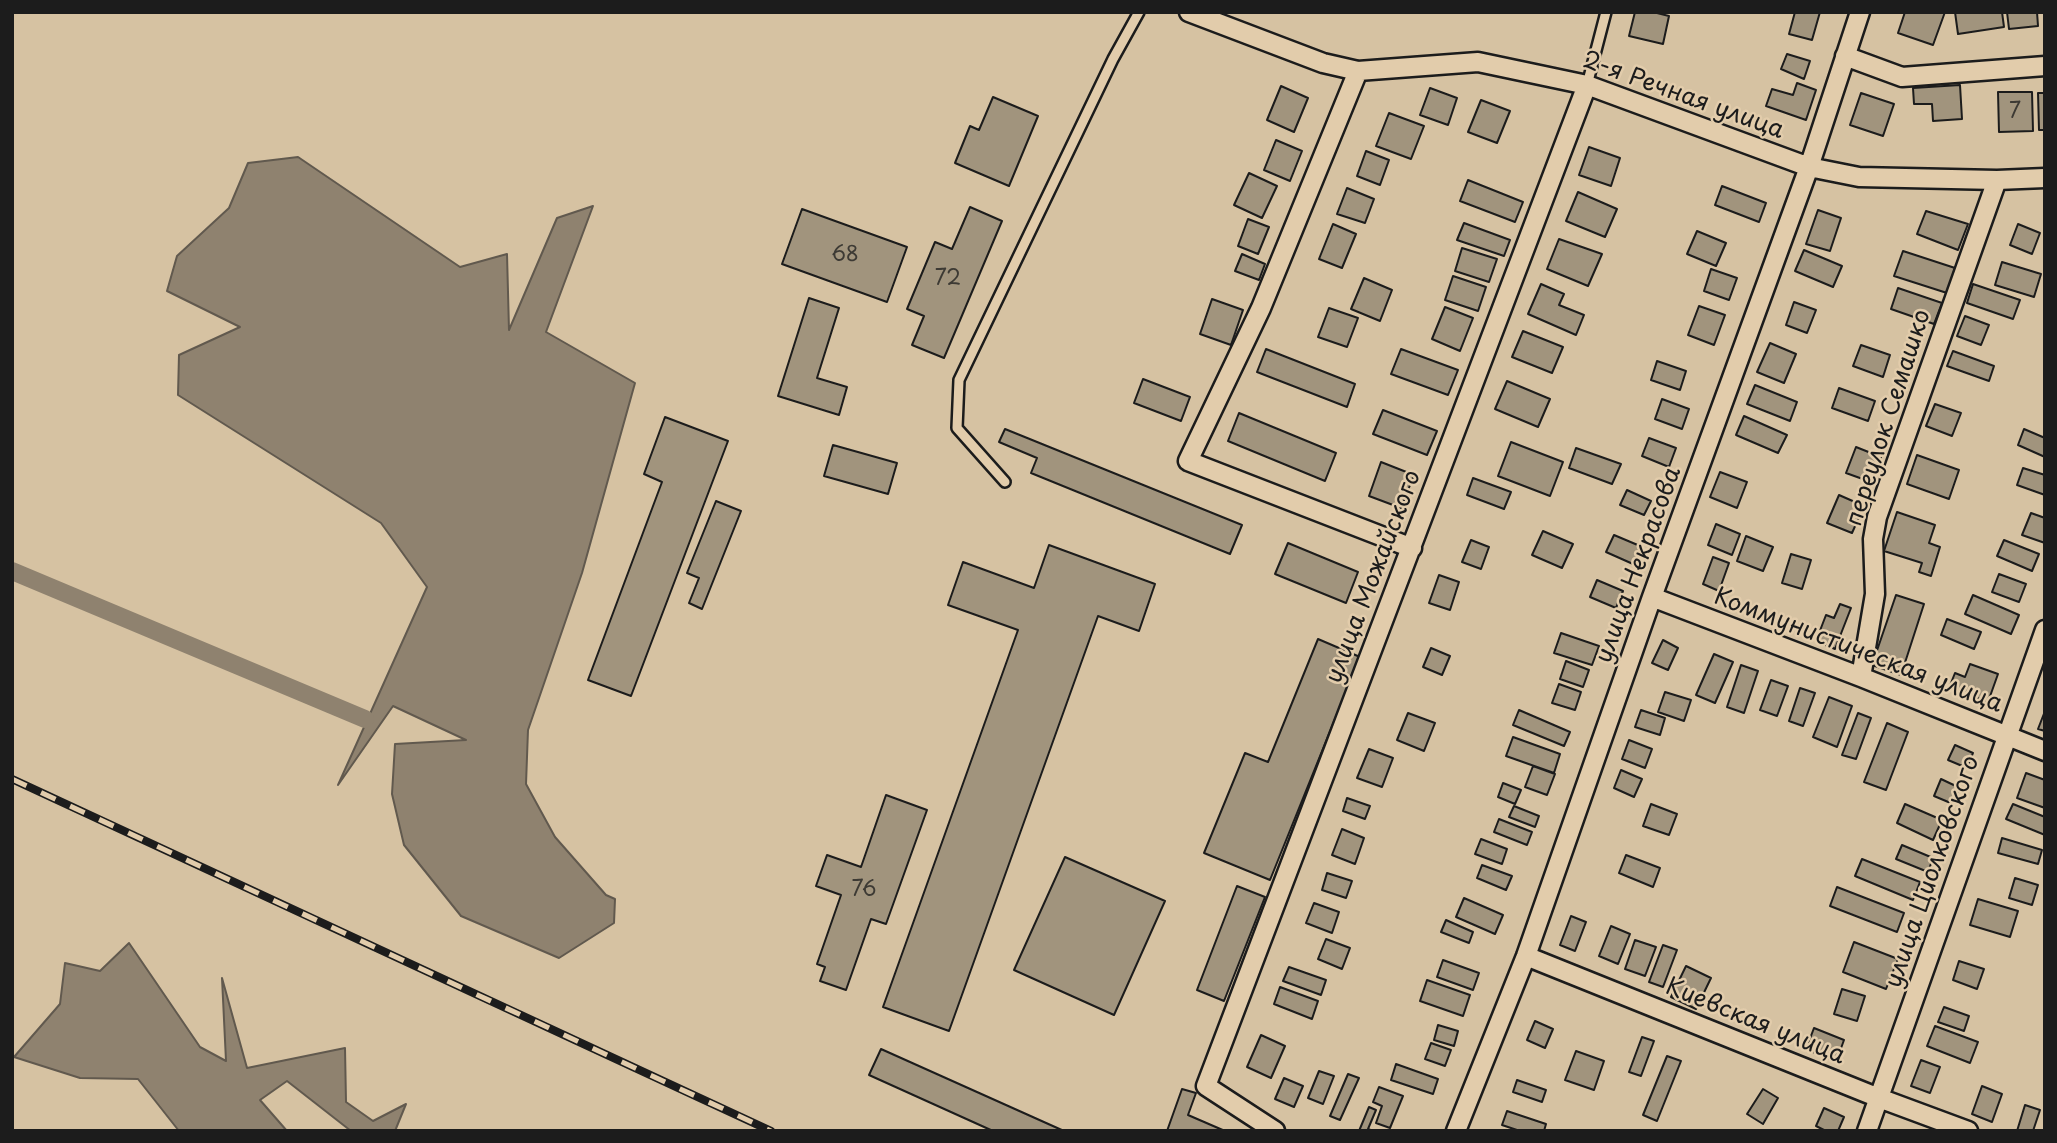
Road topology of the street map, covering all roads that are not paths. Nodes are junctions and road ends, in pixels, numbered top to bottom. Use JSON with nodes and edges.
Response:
{"nodes":[{"id":1,"x":1139,"y":12,"type":"edge"},
{"id":2,"x":1189,"y":12,"type":"edge"},
{"id":3,"x":1606,"y":12,"type":"edge"},
{"id":4,"x":1860,"y":12,"type":"edge"},
{"id":5,"x":1845,"y":56,"type":"junction"},
{"id":6,"x":2045,"y":66,"type":"edge"},
{"id":7,"x":1358,"y":71,"type":"junction"},
{"id":8,"x":1587,"y":85,"type":"junction"},
{"id":9,"x":1809,"y":167,"type":"junction"},
{"id":10,"x":2045,"y":178,"type":"edge"},
{"id":11,"x":1997,"y":180,"type":"junction"},
{"id":12,"x":1005,"y":482,"type":"dead end"},
{"id":13,"x":1412,"y":548,"type":"junction"},
{"id":14,"x":1652,"y":597,"type":"junction"},
{"id":15,"x":2045,"y":630,"type":"edge"},
{"id":16,"x":1861,"y":677,"type":"junction"},
{"id":17,"x":2007,"y":736,"type":"junction"},
{"id":18,"x":2045,"y":751,"type":"edge"},
{"id":19,"x":1526,"y":956,"type":"junction"},
{"id":20,"x":1878,"y":1098,"type":"junction"},
{"id":21,"x":1275,"y":1131,"type":"edge"},
{"id":22,"x":1456,"y":1131,"type":"edge"},
{"id":23,"x":1867,"y":1131,"type":"edge"},
{"id":24,"x":1968,"y":1131,"type":"edge"}],
"edges":[{"from":1,"to":12,"type":"lane"},
{"from":2,"to":7,"type":"street","name":"2-я Речная улица"},
{"from":3,"to":8,"type":"lane"},
{"from":4,"to":5,"type":"street","name":"улица Некрасова"},
{"from":5,"to":6,"type":"street"},
{"from":5,"to":9,"type":"street","name":"улица Некрасова"},
{"from":7,"to":8,"type":"street","name":"2-я Речная улица"},
{"from":7,"to":13,"type":"street"},
{"from":8,"to":9,"type":"street","name":"2-я Речная улица"},
{"from":8,"to":13,"type":"street","name":"улица Можайского"},
{"from":9,"to":11,"type":"street","name":"2-я Речная улица"},
{"from":9,"to":14,"type":"street","name":"улица Некрасова"},
{"from":10,"to":11,"type":"street","name":"2-я Речная улица"},
{"from":11,"to":16,"type":"street","name":"переулок Семашко"},
{"from":13,"to":21,"type":"street","name":"улица Можайского"},
{"from":14,"to":16,"type":"street","name":"Коммунистическая улица"},
{"from":14,"to":19,"type":"street","name":"улица Некрасова"},
{"from":15,"to":17,"type":"street","name":"улица Циолковского"},
{"from":16,"to":17,"type":"street","name":"Коммунистическая улица"},
{"from":17,"to":18,"type":"street","name":"Коммунистическая улица"},
{"from":17,"to":20,"type":"street","name":"улица Циолковского"},
{"from":19,"to":20,"type":"street","name":"Киевская улица"},
{"from":19,"to":22,"type":"street","name":"улица Некрасова"},
{"from":20,"to":23,"type":"street","name":"улица Циолковского"},
{"from":20,"to":24,"type":"street","name":"Киевская улица"}]}
